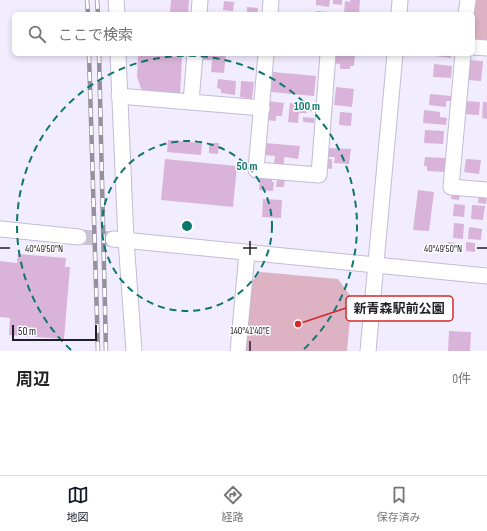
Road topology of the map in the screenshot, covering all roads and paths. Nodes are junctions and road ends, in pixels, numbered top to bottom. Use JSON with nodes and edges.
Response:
{"nodes":[{"id":1,"x":116,"y":0,"type":"edge"},
{"id":2,"x":200,"y":0,"type":"edge"},
{"id":3,"x":271,"y":0,"type":"edge"},
{"id":4,"x":400,"y":0,"type":"edge"},
{"id":5,"x":468,"y":0,"type":"edge"},
{"id":6,"x":117,"y":12,"type":"edge"},
{"id":7,"x":199,"y":12,"type":"edge"},
{"id":8,"x":270,"y":12,"type":"edge"},
{"id":9,"x":399,"y":12,"type":"edge"},
{"id":10,"x":466,"y":12,"type":"edge"},
{"id":11,"x":475,"y":47,"type":"edge"},
{"id":12,"x":487,"y":48,"type":"edge"},
{"id":13,"x":118,"y":56,"type":"edge"},
{"id":14,"x":195,"y":56,"type":"edge"},
{"id":15,"x":266,"y":56,"type":"edge"},
{"id":16,"x":328,"y":56,"type":"edge"},
{"id":17,"x":395,"y":56,"type":"edge"},
{"id":18,"x":463,"y":56,"type":"edge"},
{"id":19,"x":119,"y":96,"type":"junction"},
{"id":20,"x":191,"y":102,"type":"junction"},
{"id":21,"x":262,"y":108,"type":"junction"},
{"id":22,"x":487,"y":190,"type":"edge"},
{"id":23,"x":0,"y":229,"type":"edge"},
{"id":24,"x":79,"y":236,"type":"tunnel mouth"},
{"id":25,"x":120,"y":240,"type":"junction"},
{"id":26,"x":247,"y":253,"type":"junction"},
{"id":27,"x":376,"y":266,"type":"junction"},
{"id":28,"x":487,"y":276,"type":"edge"},
{"id":29,"x":134,"y":351,"type":"edge"},
{"id":30,"x":238,"y":351,"type":"edge"},
{"id":31,"x":368,"y":351,"type":"edge"}],
"edges":[{"from":1,"to":6,"type":"street"},
{"from":2,"to":7,"type":"street"},
{"from":3,"to":8,"type":"street"},
{"from":4,"to":9,"type":"street"},
{"from":5,"to":10,"type":"street"},
{"from":11,"to":12,"type":"street"},
{"from":13,"to":19,"type":"street"},
{"from":14,"to":20,"type":"street"},
{"from":15,"to":21,"type":"street"},
{"from":16,"to":21,"type":"street"},
{"from":17,"to":27,"type":"street"},
{"from":18,"to":22,"type":"street"},
{"from":19,"to":20,"type":"street"},
{"from":19,"to":25,"type":"street"},
{"from":20,"to":21,"type":"street"},
{"from":23,"to":24,"type":"street"},
{"from":25,"to":26,"type":"street"},
{"from":25,"to":29,"type":"street"},
{"from":26,"to":27,"type":"street"},
{"from":26,"to":30,"type":"street"},
{"from":27,"to":28,"type":"street"},
{"from":27,"to":31,"type":"street"}]}
